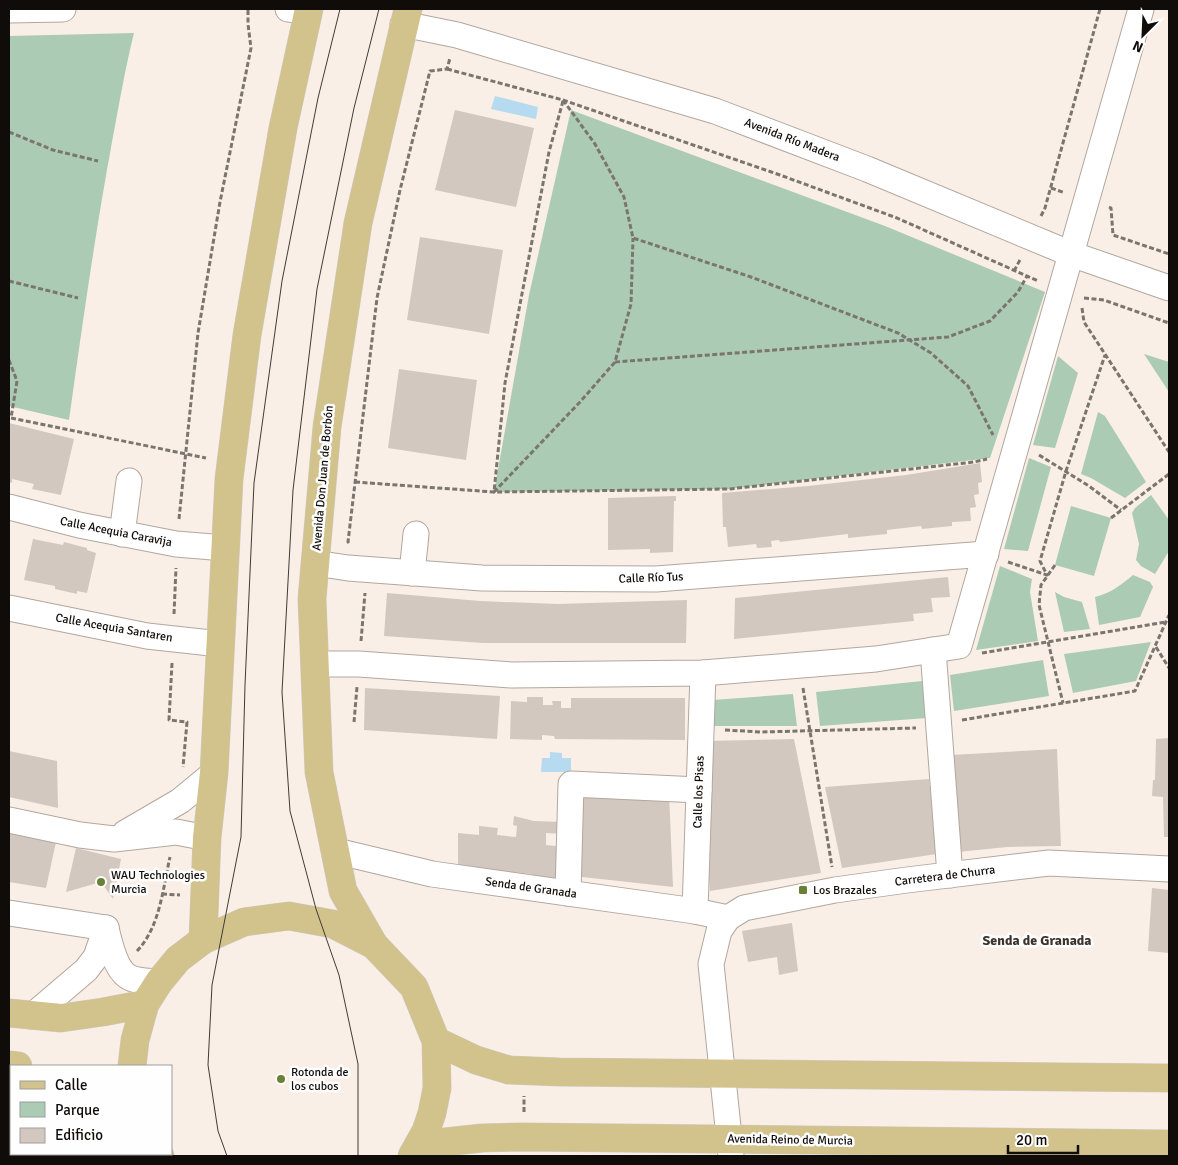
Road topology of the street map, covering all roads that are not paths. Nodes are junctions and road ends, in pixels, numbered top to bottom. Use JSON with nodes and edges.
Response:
{"nodes":[{"id":1,"x":64,"y":9,"type":"edge"},
{"id":2,"x":1141,"y":9,"type":"edge"},
{"id":3,"x":9,"y":10,"type":"edge"},
{"id":4,"x":302,"y":10,"type":"edge"},
{"id":5,"x":406,"y":17,"type":"edge"},
{"id":6,"x":1071,"y":254,"type":"junction"},
{"id":7,"x":1169,"y":288,"type":"edge"},
{"id":8,"x":129,"y":481,"type":"dead end"},
{"id":9,"x":9,"y":507,"type":"edge"},
{"id":10,"x":122,"y":534,"type":"junction"},
{"id":11,"x":416,"y":534,"type":"dead end"},
{"id":12,"x":225,"y":548,"type":"junction"},
{"id":13,"x":986,"y":554,"type":"junction"},
{"id":14,"x":315,"y":563,"type":"junction"},
{"id":15,"x":412,"y":573,"type":"junction"},
{"id":16,"x":9,"y":608,"type":"edge"},
{"id":17,"x":220,"y":644,"type":"junction"},
{"id":18,"x":933,"y":650,"type":"junction"},
{"id":19,"x":315,"y":664,"type":"junction"},
{"id":20,"x":703,"y":672,"type":"junction"},
{"id":21,"x":214,"y":773,"type":"junction"},
{"id":22,"x":699,"y":790,"type":"junction"},
{"id":23,"x":9,"y":820,"type":"edge"},
{"id":24,"x":207,"y":838,"type":"junction"},
{"id":25,"x":114,"y":839,"type":"junction"},
{"id":26,"x":336,"y":851,"type":"junction"},
{"id":27,"x":1169,"y":869,"type":"edge"},
{"id":28,"x":950,"y":875,"type":"junction"},
{"id":29,"x":568,"y":893,"type":"junction"},
{"id":30,"x":695,"y":911,"type":"junction"},
{"id":31,"x":9,"y":913,"type":"edge"},
{"id":32,"x":728,"y":918,"type":"junction"},
{"id":33,"x":106,"y":928,"type":"junction"},
{"id":34,"x":203,"y":940,"type":"junction"},
{"id":35,"x":374,"y":945,"type":"junction"},
{"id":36,"x":152,"y":993,"type":"junction"},
{"id":37,"x":20,"y":1015,"type":"edge"},
{"id":38,"x":436,"y":1041,"type":"junction"},
{"id":39,"x":132,"y":1065,"type":"edge"},
{"id":40,"x":722,"y":1073,"type":"junction"},
{"id":41,"x":1169,"y":1078,"type":"edge"},
{"id":42,"x":1169,"y":1144,"type":"edge"},
{"id":43,"x":730,"y":1148,"type":"edge"},
{"id":44,"x":413,"y":1155,"type":"edge"}],
"edges":[{"from":1,"to":3,"type":"street"},
{"from":2,"to":6,"type":"street"},
{"from":4,"to":12,"type":"main road"},
{"from":5,"to":6,"type":"street","name":"Avenida Río Madera"},
{"from":5,"to":14,"type":"main road","name":"Avenida Don Juan de Borbón"},
{"from":6,"to":7,"type":"street","name":"Avenida Río Madera"},
{"from":6,"to":13,"type":"street"},
{"from":8,"to":10,"type":"street"},
{"from":9,"to":10,"type":"street","name":"Calle Acequia Caravija"},
{"from":10,"to":12,"type":"street","name":"Calle Acequia Caravija"},
{"from":11,"to":15,"type":"street"},
{"from":12,"to":17,"type":"main road"},
{"from":13,"to":15,"type":"street","name":"Calle Río Tus"},
{"from":13,"to":18,"type":"street"},
{"from":14,"to":15,"type":"street","name":"Calle Río Tus"},
{"from":14,"to":19,"type":"main road","name":"Avenida Don Juan de Borbón"},
{"from":16,"to":17,"type":"street","name":"Calle Acequia Santaren"},
{"from":17,"to":21,"type":"main road"},
{"from":18,"to":20,"type":"street"},
{"from":18,"to":28,"type":"street"},
{"from":19,"to":20,"type":"street"},
{"from":19,"to":26,"type":"main road","name":"Avenida Don Juan de Borbón"},
{"from":20,"to":22,"type":"street","name":"Calle los Pisas"},
{"from":21,"to":24,"type":"main road"},
{"from":21,"to":25,"type":"street"},
{"from":22,"to":29,"type":"street"},
{"from":22,"to":30,"type":"street","name":"Calle los Pisas"},
{"from":23,"to":25,"type":"street"},
{"from":24,"to":25,"type":"street"},
{"from":24,"to":34,"type":"main road"},
{"from":26,"to":29,"type":"street","name":"Senda de Granada"},
{"from":26,"to":35,"type":"main road","name":"Avenida Don Juan de Borbón"},
{"from":27,"to":28,"type":"street","name":"Carretera de Churra"},
{"from":28,"to":32,"type":"street","name":"Carretera de Churra"},
{"from":29,"to":30,"type":"street","name":"Senda de Granada"},
{"from":30,"to":32,"type":"street","name":"Senda de Granada"},
{"from":31,"to":33,"type":"street"},
{"from":32,"to":40,"type":"street"},
{"from":33,"to":36,"type":"street"},
{"from":33,"to":37,"type":"street"},
{"from":34,"to":35,"type":"main road"},
{"from":34,"to":36,"type":"main road"},
{"from":35,"to":38,"type":"main road"},
{"from":36,"to":37,"type":"main road"},
{"from":36,"to":39,"type":"main road"},
{"from":38,"to":40,"type":"main road"},
{"from":38,"to":44,"type":"main road"},
{"from":40,"to":41,"type":"main road"},
{"from":40,"to":43,"type":"street"},
{"from":42,"to":43,"type":"main road","name":"Avenida Reino de Murcia"},
{"from":43,"to":44,"type":"main road","name":"Avenida Reino de Murcia"}]}
